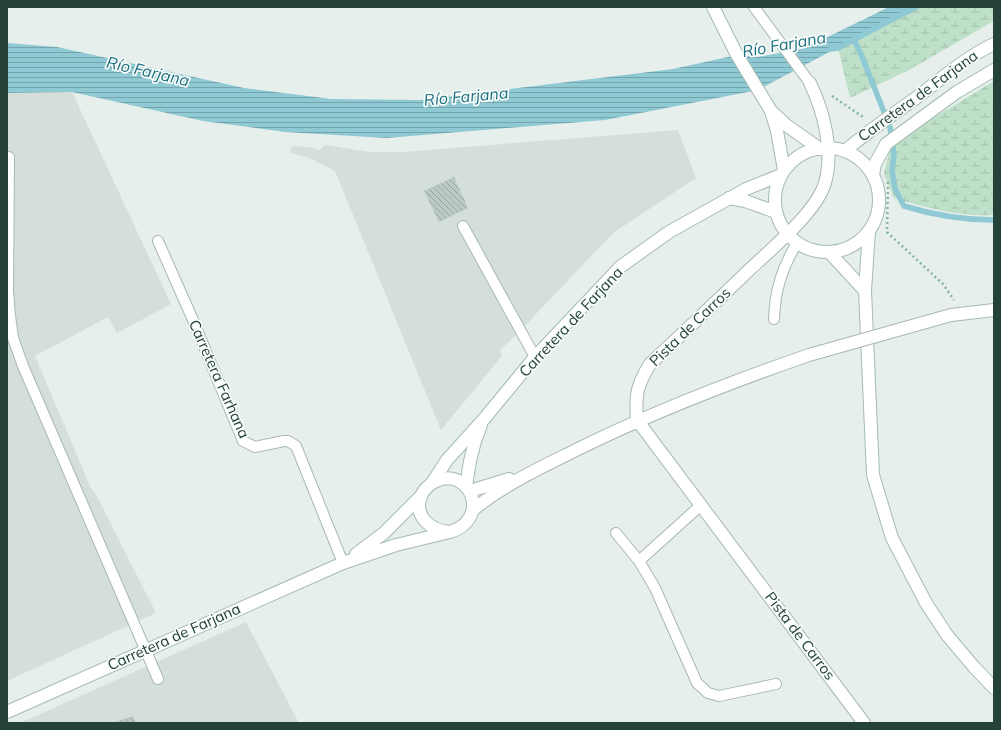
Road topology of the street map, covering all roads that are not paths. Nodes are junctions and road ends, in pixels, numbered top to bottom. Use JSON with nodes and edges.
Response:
{"nodes":[{"id":1,"x":713,"y":7,"type":"edge"},
{"id":2,"x":754,"y":7,"type":"edge"},
{"id":3,"x":994,"y":44,"type":"edge"},
{"id":4,"x":994,"y":70,"type":"edge"},
{"id":5,"x":807,"y":79,"type":"joint"},
{"id":6,"x":771,"y":111,"type":"junction"},
{"id":7,"x":824,"y":148,"type":"junction"},
{"id":8,"x":845,"y":151,"type":"junction"},
{"id":9,"x":9,"y":157,"type":"dead end"},
{"id":10,"x":783,"y":172,"type":"junction"},
{"id":11,"x":873,"y":175,"type":"junction"},
{"id":12,"x":729,"y":198,"type":"junction"},
{"id":13,"x":776,"y":212,"type":"junction"},
{"id":14,"x":463,"y":226,"type":"dead end"},
{"id":15,"x":869,"y":231,"type":"junction"},
{"id":16,"x":787,"y":234,"type":"junction"},
{"id":17,"x":158,"y":241,"type":"dead end"},
{"id":18,"x":797,"y":243,"type":"junction"},
{"id":19,"x":829,"y":252,"type":"junction"},
{"id":20,"x":865,"y":291,"type":"junction"},
{"id":21,"x":994,"y":310,"type":"edge"},
{"id":22,"x":774,"y":319,"type":"dead end"},
{"id":23,"x":535,"y":357,"type":"junction"},
{"id":24,"x":484,"y":419,"type":"junction"},
{"id":25,"x":637,"y":420,"type":"junction"},
{"id":26,"x":520,"y":477,"type":"junction"},
{"id":27,"x":432,"y":483,"type":"junction"},
{"id":28,"x":468,"y":489,"type":"junction"},
{"id":29,"x":421,"y":496,"type":"junction"},
{"id":30,"x":701,"y":505,"type":"junction"},
{"id":31,"x":474,"y":509,"type":"junction"},
{"id":32,"x":450,"y":532,"type":"junction"},
{"id":33,"x":616,"y":533,"type":"dead end"},
{"id":34,"x":639,"y":561,"type":"junction"},
{"id":35,"x":342,"y":563,"type":"junction"},
{"id":36,"x":146,"y":649,"type":"junction"},
{"id":37,"x":158,"y":679,"type":"dead end"},
{"id":38,"x":776,"y":684,"type":"dead end"},
{"id":39,"x":994,"y":688,"type":"edge"},
{"id":40,"x":7,"y":712,"type":"edge"},
{"id":41,"x":864,"y":723,"type":"edge"}],
"edges":[{"from":1,"to":6,"type":"main road"},
{"from":2,"to":5,"type":"lane","name":"Pista de Carros"},
{"from":3,"to":8,"type":"main road","name":"Carretera de Farjana"},
{"from":4,"to":11,"type":"main road","name":"Carretera de Farjana"},
{"from":5,"to":7,"type":"main road","name":"Pista de Carros"},
{"from":6,"to":7,"type":"main road"},
{"from":6,"to":10,"type":"main road"},
{"from":7,"to":8,"type":"main road"},
{"from":7,"to":10,"type":"main road"},
{"from":7,"to":16,"type":"main road","name":"Pista de Carros"},
{"from":8,"to":11,"type":"main road"},
{"from":9,"to":36,"type":"lane"},
{"from":10,"to":12,"type":"main road","name":"Carretera de Farjana"},
{"from":10,"to":13,"type":"main road"},
{"from":11,"to":15,"type":"main road"},
{"from":12,"to":13,"type":"main road"},
{"from":12,"to":23,"type":"main road","name":"Carretera de Farjana"},
{"from":13,"to":16,"type":"main road"},
{"from":14,"to":23,"type":"lane"},
{"from":15,"to":19,"type":"main road"},
{"from":15,"to":20,"type":"main road"},
{"from":16,"to":18,"type":"main road"},
{"from":16,"to":25,"type":"main road","name":"Pista de Carros"},
{"from":17,"to":35,"type":"lane","name":"Carretera Farhana"},
{"from":18,"to":19,"type":"main road"},
{"from":18,"to":22,"type":"lane"},
{"from":19,"to":20,"type":"main road"},
{"from":20,"to":39,"type":"main road"},
{"from":21,"to":25,"type":"main road","bridge":true},
{"from":23,"to":24,"type":"main road","name":"Carretera de Farjana"},
{"from":24,"to":27,"type":"main road","name":"Carretera de Farjana"},
{"from":24,"to":28,"type":"main road","name":"Carretera de Farjana"},
{"from":25,"to":26,"type":"main road"},
{"from":25,"to":30,"type":"main road","name":"Pista de Carros"},
{"from":26,"to":28,"type":"main road"},
{"from":26,"to":31,"type":"main road"},
{"from":27,"to":28,"type":"main road"},
{"from":27,"to":29,"type":"main road"},
{"from":28,"to":31,"type":"main road"},
{"from":29,"to":32,"type":"main road"},
{"from":29,"to":35,"type":"main road","name":"Carretera de Farjana"},
{"from":30,"to":34,"type":"lane"},
{"from":30,"to":41,"type":"main road","name":"Pista de Carros"},
{"from":31,"to":32,"type":"main road"},
{"from":32,"to":35,"type":"main road","name":"Carretera de Farjana"},
{"from":33,"to":34,"type":"lane"},
{"from":34,"to":38,"type":"lane"},
{"from":35,"to":36,"type":"main road","name":"Carretera de Farjana"},
{"from":36,"to":37,"type":"lane"},
{"from":36,"to":40,"type":"main road","name":"Carretera de Farjana"}]}
